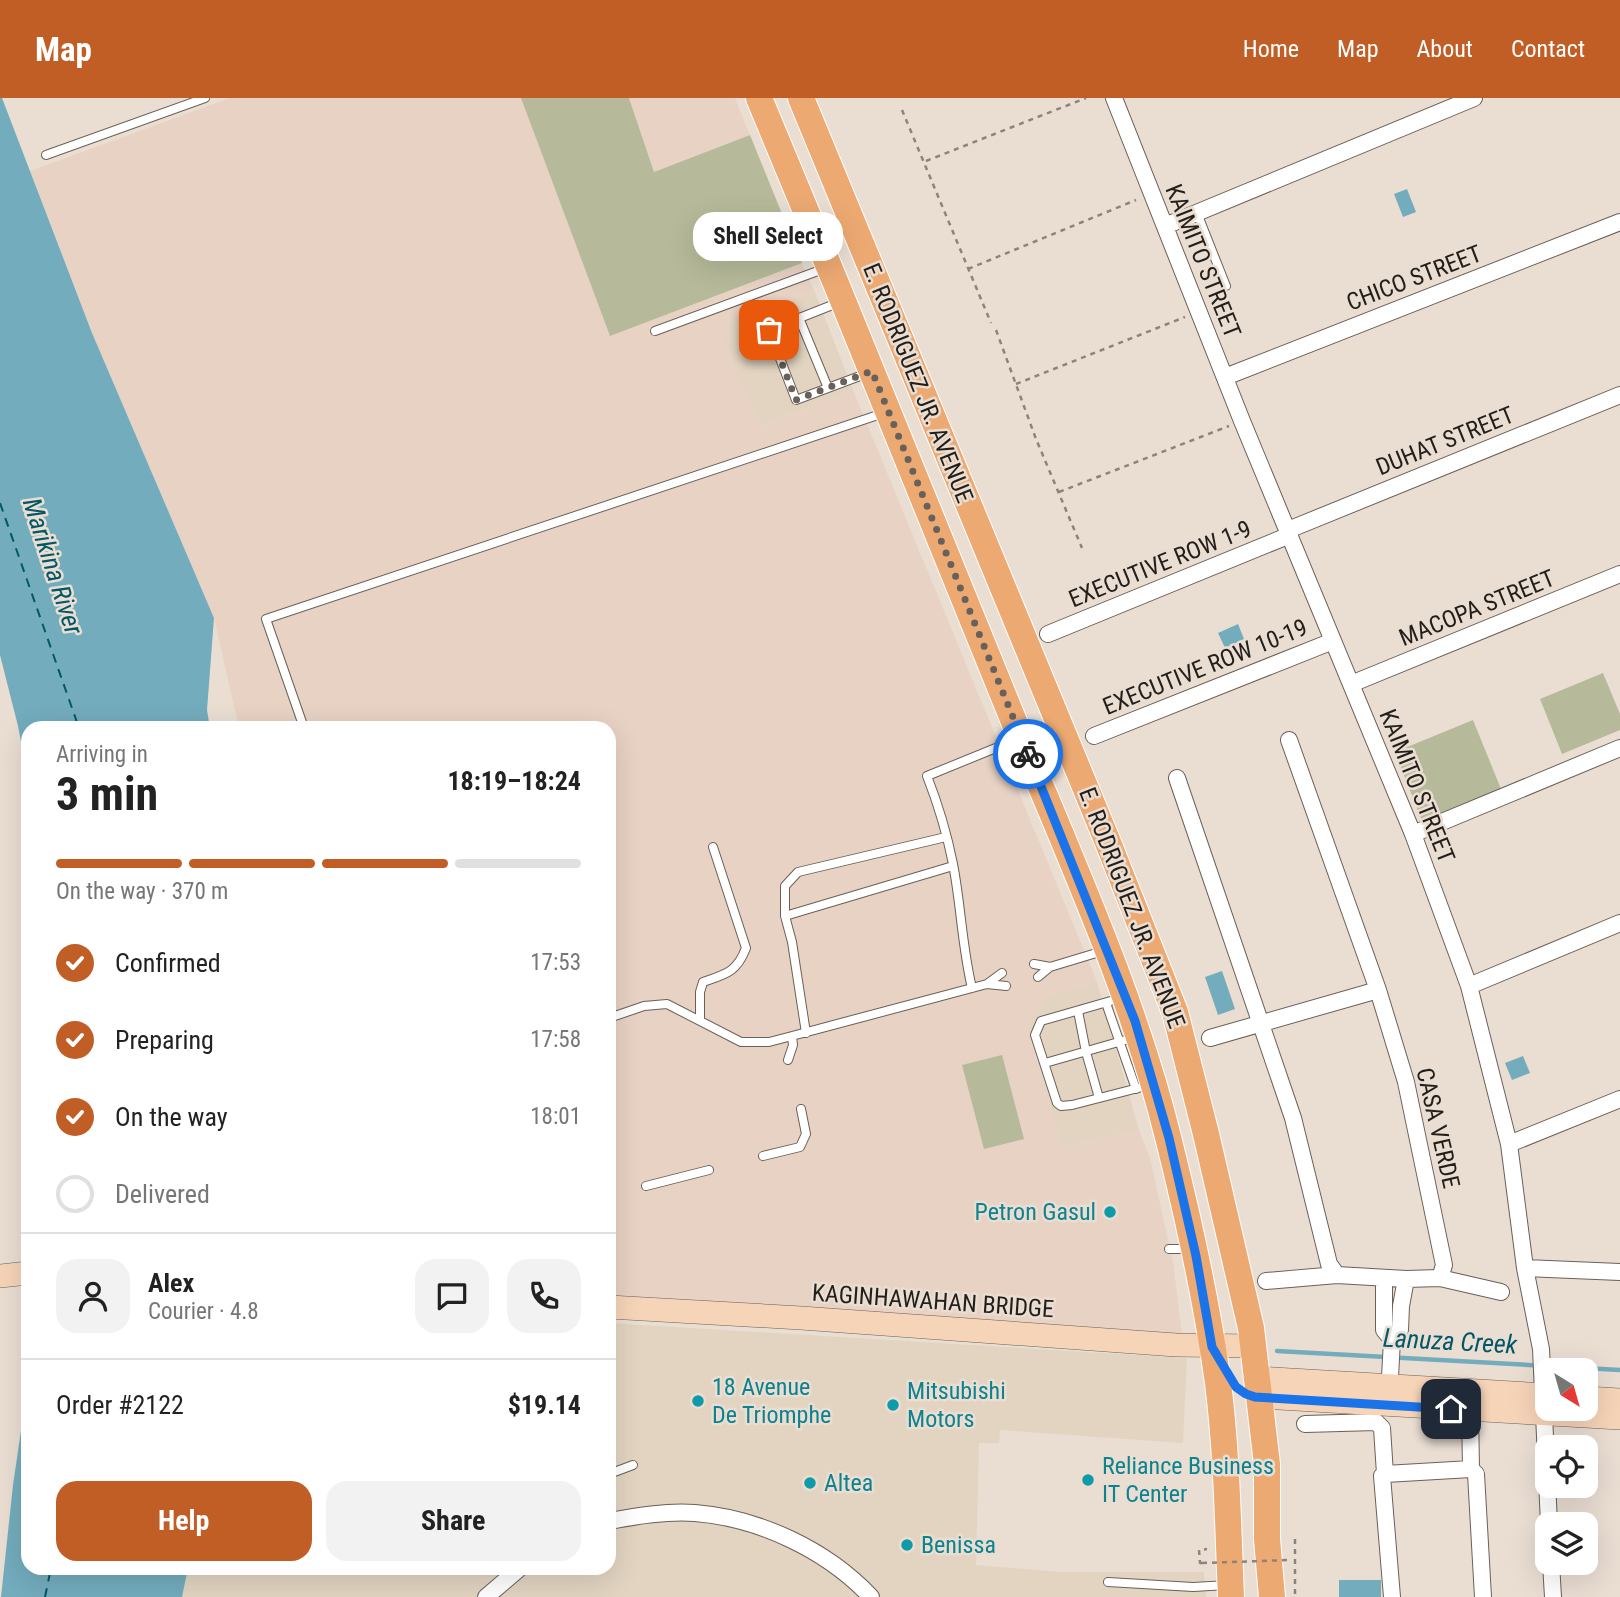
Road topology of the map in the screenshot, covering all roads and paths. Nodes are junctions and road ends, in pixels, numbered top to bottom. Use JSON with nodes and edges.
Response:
{"nodes":[{"id":1,"x":205,"y":98,"type":"edge"},
{"id":2,"x":760,"y":98,"type":"edge"},
{"id":3,"x":801,"y":98,"type":"edge"},
{"id":4,"x":1086,"y":98,"type":"edge"},
{"id":5,"x":1114,"y":98,"type":"edge"},
{"id":6,"x":1474,"y":98,"type":"edge"},
{"id":7,"x":902,"y":110,"type":"dead end"},
{"id":8,"x":46,"y":155,"type":"dead end"},
{"id":9,"x":925,"y":161,"type":"junction"},
{"id":10,"x":1152,"y":193,"type":"junction"},
{"id":11,"x":1196,"y":213,"type":"junction"},
{"id":12,"x":1620,"y":222,"type":"edge"},
{"id":13,"x":1165,"y":226,"type":"junction"},
{"id":14,"x":829,"y":267,"type":"junction"},
{"id":15,"x":968,"y":269,"type":"junction"},
{"id":16,"x":1226,"y":286,"type":"dead end"},
{"id":17,"x":843,"y":300,"type":"junction"},
{"id":18,"x":1199,"y":311,"type":"junction"},
{"id":19,"x":799,"y":318,"type":"junction"},
{"id":20,"x":991,"y":323,"type":"dead end"},
{"id":21,"x":996,"y":330,"type":"dead end"},
{"id":22,"x":655,"y":331,"type":"dead end"},
{"id":23,"x":872,"y":371,"type":"junction"},
{"id":24,"x":1225,"y":377,"type":"junction"},
{"id":25,"x":1016,"y":384,"type":"junction"},
{"id":26,"x":828,"y":388,"type":"junction"},
{"id":27,"x":1620,"y":395,"type":"edge"},
{"id":28,"x":889,"y":411,"type":"junction"},
{"id":29,"x":1242,"y":421,"type":"junction"},
{"id":30,"x":1059,"y":492,"type":"junction"},
{"id":31,"x":1289,"y":533,"type":"junction"},
{"id":32,"x":1082,"y":548,"type":"dead end"},
{"id":33,"x":1620,"y":574,"type":"edge"},
{"id":34,"x":1048,"y":634,"type":"dead end"},
{"id":35,"x":1333,"y":640,"type":"junction"},
{"id":36,"x":1350,"y":684,"type":"junction"},
{"id":37,"x":302,"y":721,"type":"edge"},
{"id":38,"x":1094,"y":736,"type":"dead end"},
{"id":39,"x":1021,"y":738,"type":"junction"},
{"id":40,"x":1289,"y":740,"type":"dead end"},
{"id":41,"x":1620,"y":748,"type":"edge"},
{"id":42,"x":1177,"y":778,"type":"dead end"},
{"id":43,"x":1413,"y":834,"type":"junction"},
{"id":44,"x":946,"y":837,"type":"junction"},
{"id":45,"x":713,"y":847,"type":"dead end"},
{"id":46,"x":953,"y":866,"type":"junction"},
{"id":47,"x":785,"y":916,"type":"junction"},
{"id":48,"x":1620,"y":923,"type":"edge"},
{"id":49,"x":1107,"y":950,"type":"junction"},
{"id":50,"x":1034,"y":964,"type":"dead end"},
{"id":51,"x":1049,"y":967,"type":"junction"},
{"id":52,"x":1002,"y":974,"type":"dead end"},
{"id":53,"x":1038,"y":977,"type":"dead end"},
{"id":54,"x":987,"y":984,"type":"junction"},
{"id":55,"x":1006,"y":986,"type":"dead end"},
{"id":56,"x":1469,"y":986,"type":"junction"},
{"id":57,"x":972,"y":988,"type":"junction"},
{"id":58,"x":1378,"y":990,"type":"junction"},
{"id":59,"x":1115,"y":1000,"type":"junction"},
{"id":60,"x":1078,"y":1011,"type":"junction"},
{"id":61,"x":616,"y":1016,"type":"edge"},
{"id":62,"x":700,"y":1020,"type":"junction"},
{"id":63,"x":1262,"y":1023,"type":"junction"},
{"id":64,"x":806,"y":1033,"type":"junction"},
{"id":65,"x":792,"y":1036,"type":"junction"},
{"id":66,"x":1210,"y":1038,"type":"dead end"},
{"id":67,"x":1129,"y":1039,"type":"junction"},
{"id":68,"x":1086,"y":1052,"type":"junction"},
{"id":69,"x":788,"y":1060,"type":"dead end"},
{"id":70,"x":1045,"y":1063,"type":"junction"},
{"id":71,"x":1144,"y":1087,"type":"junction"},
{"id":72,"x":1099,"y":1098,"type":"junction"},
{"id":73,"x":1620,"y":1099,"type":"edge"},
{"id":74,"x":801,"y":1109,"type":"dead end"},
{"id":75,"x":1509,"y":1144,"type":"junction"},
{"id":76,"x":763,"y":1156,"type":"dead end"},
{"id":77,"x":709,"y":1170,"type":"dead end"},
{"id":78,"x":646,"y":1186,"type":"dead end"},
{"id":79,"x":1525,"y":1268,"type":"junction"},
{"id":80,"x":1620,"y":1272,"type":"edge"},
{"id":81,"x":21,"y":1274,"type":"edge"},
{"id":82,"x":1338,"y":1275,"type":"junction"},
{"id":83,"x":0,"y":1276,"type":"edge"},
{"id":84,"x":1384,"y":1278,"type":"junction"},
{"id":85,"x":1440,"y":1278,"type":"junction"},
{"id":86,"x":1406,"y":1279,"type":"junction"},
{"id":87,"x":1266,"y":1280,"type":"dead end"},
{"id":88,"x":1501,"y":1292,"type":"dead end"},
{"id":89,"x":616,"y":1307,"type":"edge"},
{"id":90,"x":1392,"y":1342,"type":"junction"},
{"id":91,"x":1253,"y":1346,"type":"junction"},
{"id":92,"x":1212,"y":1347,"type":"junction"},
{"id":93,"x":1541,"y":1358,"type":"edge"},
{"id":94,"x":1251,"y":1387,"type":"junction"},
{"id":95,"x":1390,"y":1387,"type":"junction"},
{"id":96,"x":1598,"y":1399,"type":"edge"},
{"id":97,"x":1535,"y":1400,"type":"edge"},
{"id":98,"x":1620,"y":1400,"type":"edge"},
{"id":99,"x":1535,"y":1402,"type":"edge"},
{"id":100,"x":1470,"y":1410,"type":"junction"},
{"id":101,"x":1221,"y":1413,"type":"junction"},
{"id":102,"x":1598,"y":1414,"type":"edge"},
{"id":103,"x":1620,"y":1419,"type":"edge"},
{"id":104,"x":1545,"y":1421,"type":"edge"},
{"id":105,"x":1305,"y":1424,"type":"dead end"},
{"id":106,"x":633,"y":1465,"type":"dead end"},
{"id":107,"x":1471,"y":1469,"type":"junction"},
{"id":108,"x":616,"y":1471,"type":"edge"},
{"id":109,"x":1385,"y":1474,"type":"junction"},
{"id":110,"x":1548,"y":1512,"type":"edge"},
{"id":111,"x":616,"y":1520,"type":"edge"},
{"id":112,"x":1294,"y":1539,"type":"dead end"},
{"id":113,"x":1207,"y":1549,"type":"dead end"},
{"id":114,"x":1292,"y":1560,"type":"junction"},
{"id":115,"x":512,"y":1575,"type":"edge"},
{"id":116,"x":1552,"y":1575,"type":"edge"},
{"id":117,"x":1108,"y":1582,"type":"dead end"},
{"id":118,"x":1231,"y":1591,"type":"edge"},
{"id":119,"x":486,"y":1597,"type":"edge"},
{"id":120,"x":871,"y":1597,"type":"edge"},
{"id":121,"x":1272,"y":1597,"type":"edge"},
{"id":122,"x":1295,"y":1597,"type":"edge"},
{"id":123,"x":1392,"y":1597,"type":"edge"},
{"id":124,"x":1483,"y":1597,"type":"edge"},
{"id":125,"x":1553,"y":1597,"type":"edge"}],
"edges":[{"from":1,"to":8,"type":"lane"},
{"from":2,"to":14,"type":"main road","name":"E. RODRIGUEZ JR. AVENUE"},
{"from":3,"to":91,"type":"main road","name":"E. RODRIGUEZ JR. AVENUE"},
{"from":4,"to":9,"type":"path"},
{"from":5,"to":10,"type":"street","name":"KAIMITO STREET"},
{"from":6,"to":11,"type":"street"},
{"from":7,"to":9,"type":"path"},
{"from":9,"to":15,"type":"path"},
{"from":10,"to":13,"type":"street","name":"KAIMITO STREET"},
{"from":10,"to":15,"type":"path"},
{"from":11,"to":13,"type":"street"},
{"from":11,"to":16,"type":"lane"},
{"from":12,"to":24,"type":"street","name":"CHICO STREET"},
{"from":13,"to":18,"type":"street","name":"KAIMITO STREET"},
{"from":14,"to":17,"type":"main road","name":"E. RODRIGUEZ JR. AVENUE"},
{"from":14,"to":22,"type":"lane"},
{"from":15,"to":20,"type":"path"},
{"from":17,"to":19,"type":"lane"},
{"from":17,"to":23,"type":"main road","name":"E. RODRIGUEZ JR. AVENUE"},
{"from":18,"to":24,"type":"street","name":"KAIMITO STREET"},
{"from":18,"to":25,"type":"path"},
{"from":19,"to":26,"type":"lane"},
{"from":19,"to":26,"type":"lane"},
{"from":21,"to":25,"type":"path"},
{"from":23,"to":26,"type":"lane"},
{"from":23,"to":28,"type":"main road","name":"E. RODRIGUEZ JR. AVENUE"},
{"from":24,"to":29,"type":"street","name":"KAIMITO STREET"},
{"from":25,"to":30,"type":"path"},
{"from":27,"to":31,"type":"street","name":"DUHAT STREET"},
{"from":28,"to":37,"type":"lane"},
{"from":28,"to":39,"type":"main road","name":"E. RODRIGUEZ JR. AVENUE"},
{"from":29,"to":30,"type":"path"},
{"from":29,"to":31,"type":"street","name":"KAIMITO STREET"},
{"from":30,"to":32,"type":"path"},
{"from":31,"to":34,"type":"street","name":"EXECUTIVE ROW 1-9"},
{"from":31,"to":35,"type":"street","name":"KAIMITO STREET"},
{"from":33,"to":36,"type":"street","name":"MACOPA STREET"},
{"from":35,"to":36,"type":"street","name":"KAIMITO STREET"},
{"from":35,"to":38,"type":"street","name":"EXECUTIVE ROW 10-19"},
{"from":36,"to":43,"type":"street","name":"KAIMITO STREET"},
{"from":39,"to":44,"type":"lane"},
{"from":39,"to":49,"type":"main road","name":"E. RODRIGUEZ JR. AVENUE"},
{"from":40,"to":58,"type":"street","name":"CASA VERDE"},
{"from":41,"to":43,"type":"street"},
{"from":42,"to":63,"type":"street"},
{"from":43,"to":56,"type":"street","name":"KAIMITO STREET"},
{"from":44,"to":46,"type":"lane"},
{"from":44,"to":47,"type":"lane"},
{"from":45,"to":62,"type":"lane"},
{"from":46,"to":47,"type":"lane"},
{"from":46,"to":57,"type":"lane"},
{"from":47,"to":64,"type":"lane"},
{"from":48,"to":56,"type":"street"},
{"from":49,"to":51,"type":"lane"},
{"from":49,"to":59,"type":"main road","name":"E. RODRIGUEZ JR. AVENUE"},
{"from":50,"to":51,"type":"lane"},
{"from":51,"to":53,"type":"lane"},
{"from":52,"to":54,"type":"lane"},
{"from":54,"to":55,"type":"lane"},
{"from":54,"to":57,"type":"lane"},
{"from":56,"to":75,"type":"street","name":"KAIMITO STREET"},
{"from":57,"to":64,"type":"lane"},
{"from":58,"to":63,"type":"street"},
{"from":58,"to":85,"type":"street","name":"CASA VERDE"},
{"from":59,"to":60,"type":"lane"},
{"from":59,"to":67,"type":"main road","name":"E. RODRIGUEZ JR. AVENUE"},
{"from":60,"to":68,"type":"lane"},
{"from":60,"to":70,"type":"lane"},
{"from":61,"to":62,"type":"lane"},
{"from":62,"to":65,"type":"lane"},
{"from":63,"to":66,"type":"street"},
{"from":63,"to":82,"type":"street"},
{"from":64,"to":65,"type":"lane"},
{"from":65,"to":69,"type":"lane"},
{"from":67,"to":68,"type":"lane"},
{"from":67,"to":71,"type":"main road","name":"E. RODRIGUEZ JR. AVENUE"},
{"from":68,"to":70,"type":"lane"},
{"from":68,"to":72,"type":"lane"},
{"from":70,"to":72,"type":"lane"},
{"from":71,"to":72,"type":"lane"},
{"from":71,"to":92,"type":"main road","name":"E. RODRIGUEZ JR. AVENUE"},
{"from":73,"to":75,"type":"street"},
{"from":74,"to":76,"type":"lane"},
{"from":75,"to":79,"type":"street","name":"KAIMITO STREET"},
{"from":77,"to":78,"type":"lane"},
{"from":79,"to":80,"type":"street"},
{"from":79,"to":93,"type":"street","name":"KAIMITO STREET"},
{"from":81,"to":83,"type":"main road"},
{"from":82,"to":84,"type":"street"},
{"from":82,"to":87,"type":"street"},
{"from":84,"to":86,"type":"street"},
{"from":84,"to":90,"type":"street"},
{"from":85,"to":86,"type":"street"},
{"from":85,"to":88,"type":"street"},
{"from":86,"to":90,"type":"street"},
{"from":89,"to":92,"type":"main road","name":"KAGINHAWAHAN BRIDGE"},
{"from":90,"to":95,"type":"street"},
{"from":91,"to":92,"type":"main road","name":"KAGINHAWAHAN BRIDGE"},
{"from":91,"to":94,"type":"main road","name":"E. RODRIGUEZ JR. AVENUE"},
{"from":92,"to":94,"type":"main road"},
{"from":92,"to":101,"type":"main road","name":"E. RODRIGUEZ JR. AVENUE"},
{"from":94,"to":95,"type":"main road"},
{"from":94,"to":101,"type":"main road"},
{"from":94,"to":121,"type":"main road","name":"E. RODRIGUEZ JR. AVENUE"},
{"from":95,"to":97,"type":"main road"},
{"from":95,"to":100,"type":"main road"},
{"from":96,"to":98,"type":"main road"},
{"from":99,"to":100,"type":"main road"},
{"from":100,"to":107,"type":"street"},
{"from":101,"to":118,"type":"main road","name":"E. RODRIGUEZ JR. AVENUE"},
{"from":102,"to":103,"type":"main road"},
{"from":104,"to":110,"type":"street","name":"KAIMITO STREET"},
{"from":105,"to":109,"type":"street"},
{"from":106,"to":108,"type":"lane"},
{"from":107,"to":109,"type":"street"},
{"from":107,"to":124,"type":"street"},
{"from":109,"to":123,"type":"street"},
{"from":111,"to":120,"type":"street"},
{"from":112,"to":114,"type":"path"},
{"from":113,"to":114,"type":"path","bridge":true},
{"from":114,"to":122,"type":"path"},
{"from":115,"to":119,"type":"street"},
{"from":116,"to":125,"type":"street"},
{"from":117,"to":118,"type":"lane"}]}
